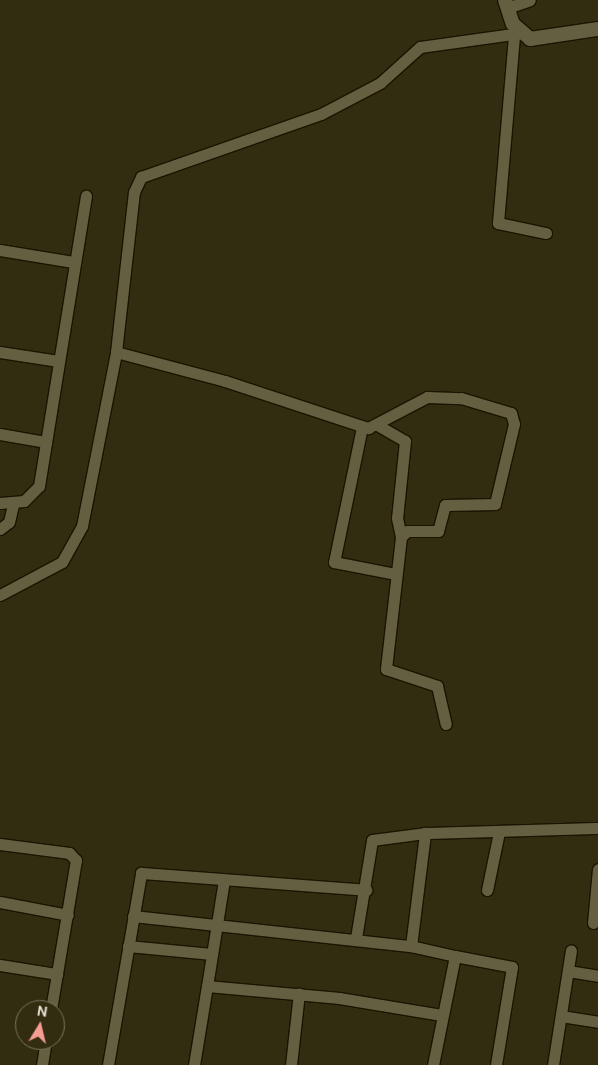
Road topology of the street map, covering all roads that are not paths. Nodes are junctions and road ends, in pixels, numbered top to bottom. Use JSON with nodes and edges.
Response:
{"nodes":[{"id":1,"x":530,"y":0,"type":"edge"},
{"id":2,"x":512,"y":20,"type":"edge"},
{"id":3,"x":598,"y":29,"type":"edge"},
{"id":4,"x":86,"y":196,"type":"dead end"},
{"id":5,"x":546,"y":234,"type":"dead end"},
{"id":6,"x":0,"y":250,"type":"edge"},
{"id":7,"x":73,"y":262,"type":"junction"},
{"id":8,"x":0,"y":352,"type":"edge"},
{"id":9,"x":116,"y":352,"type":"junction"},
{"id":10,"x":58,"y":361,"type":"junction"},
{"id":11,"x":379,"y":426,"type":"junction"},
{"id":12,"x":362,"y":427,"type":"junction"},
{"id":13,"x":0,"y":434,"type":"edge"},
{"id":14,"x":46,"y":442,"type":"junction"},
{"id":15,"x":0,"y":503,"type":"edge"},
{"id":16,"x":13,"y":505,"type":"junction"},
{"id":17,"x":0,"y":529,"type":"edge"},
{"id":18,"x":401,"y":537,"type":"junction"},
{"id":19,"x":395,"y":574,"type":"junction"},
{"id":20,"x":0,"y":595,"type":"edge"},
{"id":21,"x":446,"y":724,"type":"dead end"},
{"id":22,"x":598,"y":828,"type":"edge"},
{"id":23,"x":499,"y":832,"type":"junction"},
{"id":24,"x":425,"y":833,"type":"junction"},
{"id":25,"x":0,"y":844,"type":"edge"},
{"id":26,"x":598,"y":869,"type":"edge"},
{"id":27,"x":224,"y":880,"type":"junction"},
{"id":28,"x":366,"y":890,"type":"junction"},
{"id":29,"x":487,"y":890,"type":"dead end"},
{"id":30,"x":0,"y":902,"type":"edge"},
{"id":31,"x":68,"y":915,"type":"junction"},
{"id":32,"x":133,"y":916,"type":"junction"},
{"id":33,"x":593,"y":923,"type":"dead end"},
{"id":34,"x":217,"y":925,"type":"junction"},
{"id":35,"x":356,"y":938,"type":"junction"},
{"id":36,"x":128,"y":946,"type":"junction"},
{"id":37,"x":411,"y":946,"type":"junction"},
{"id":38,"x":571,"y":950,"type":"dead end"},
{"id":39,"x":212,"y":954,"type":"junction"},
{"id":40,"x":455,"y":956,"type":"junction"},
{"id":41,"x":0,"y":965,"type":"edge"},
{"id":42,"x":568,"y":971,"type":"junction"},
{"id":43,"x":57,"y":974,"type":"junction"},
{"id":44,"x":598,"y":976,"type":"edge"},
{"id":45,"x":207,"y":986,"type":"junction"},
{"id":46,"x":299,"y":993,"type":"junction"},
{"id":47,"x":53,"y":1000,"type":"edge"},
{"id":48,"x":442,"y":1015,"type":"junction"},
{"id":49,"x":560,"y":1016,"type":"junction"},
{"id":50,"x":598,"y":1022,"type":"edge"},
{"id":51,"x":44,"y":1050,"type":"edge"},
{"id":52,"x":42,"y":1065,"type":"edge"},
{"id":53,"x":108,"y":1065,"type":"edge"},
{"id":54,"x":194,"y":1065,"type":"edge"},
{"id":55,"x":291,"y":1065,"type":"edge"},
{"id":56,"x":434,"y":1065,"type":"edge"},
{"id":57,"x":496,"y":1065,"type":"edge"},
{"id":58,"x":553,"y":1065,"type":"edge"}],
"edges":[{"from":1,"to":2,"type":"street"},
{"from":2,"to":3,"type":"street"},
{"from":2,"to":5,"type":"street"},
{"from":2,"to":9,"type":"street"},
{"from":4,"to":7,"type":"street"},
{"from":6,"to":7,"type":"street"},
{"from":7,"to":10,"type":"street"},
{"from":8,"to":10,"type":"street"},
{"from":9,"to":12,"type":"street"},
{"from":9,"to":20,"type":"street"},
{"from":10,"to":14,"type":"street"},
{"from":11,"to":12,"type":"street"},
{"from":11,"to":18,"type":"street"},
{"from":11,"to":18,"type":"street"},
{"from":12,"to":19,"type":"street"},
{"from":13,"to":14,"type":"street"},
{"from":14,"to":16,"type":"street"},
{"from":15,"to":16,"type":"street"},
{"from":16,"to":17,"type":"street"},
{"from":18,"to":19,"type":"street"},
{"from":19,"to":21,"type":"street"},
{"from":22,"to":23,"type":"street"},
{"from":23,"to":24,"type":"street"},
{"from":23,"to":29,"type":"street"},
{"from":24,"to":28,"type":"street"},
{"from":24,"to":37,"type":"street"},
{"from":25,"to":31,"type":"street"},
{"from":26,"to":33,"type":"street"},
{"from":27,"to":28,"type":"street"},
{"from":27,"to":32,"type":"street"},
{"from":27,"to":34,"type":"street"},
{"from":28,"to":35,"type":"street"},
{"from":30,"to":31,"type":"street"},
{"from":31,"to":43,"type":"street"},
{"from":32,"to":34,"type":"street"},
{"from":32,"to":36,"type":"street"},
{"from":34,"to":35,"type":"street"},
{"from":34,"to":39,"type":"street"},
{"from":35,"to":37,"type":"street"},
{"from":36,"to":39,"type":"street"},
{"from":36,"to":53,"type":"street"},
{"from":37,"to":40,"type":"street"},
{"from":38,"to":42,"type":"street"},
{"from":39,"to":45,"type":"street"},
{"from":40,"to":48,"type":"street"},
{"from":40,"to":57,"type":"street"},
{"from":41,"to":43,"type":"street"},
{"from":42,"to":44,"type":"street"},
{"from":42,"to":49,"type":"street"},
{"from":43,"to":47,"type":"street"},
{"from":45,"to":46,"type":"street"},
{"from":45,"to":54,"type":"street"},
{"from":46,"to":48,"type":"street"},
{"from":46,"to":55,"type":"street"},
{"from":48,"to":56,"type":"street"},
{"from":49,"to":50,"type":"street"},
{"from":49,"to":58,"type":"street"},
{"from":51,"to":52,"type":"street"}]}
